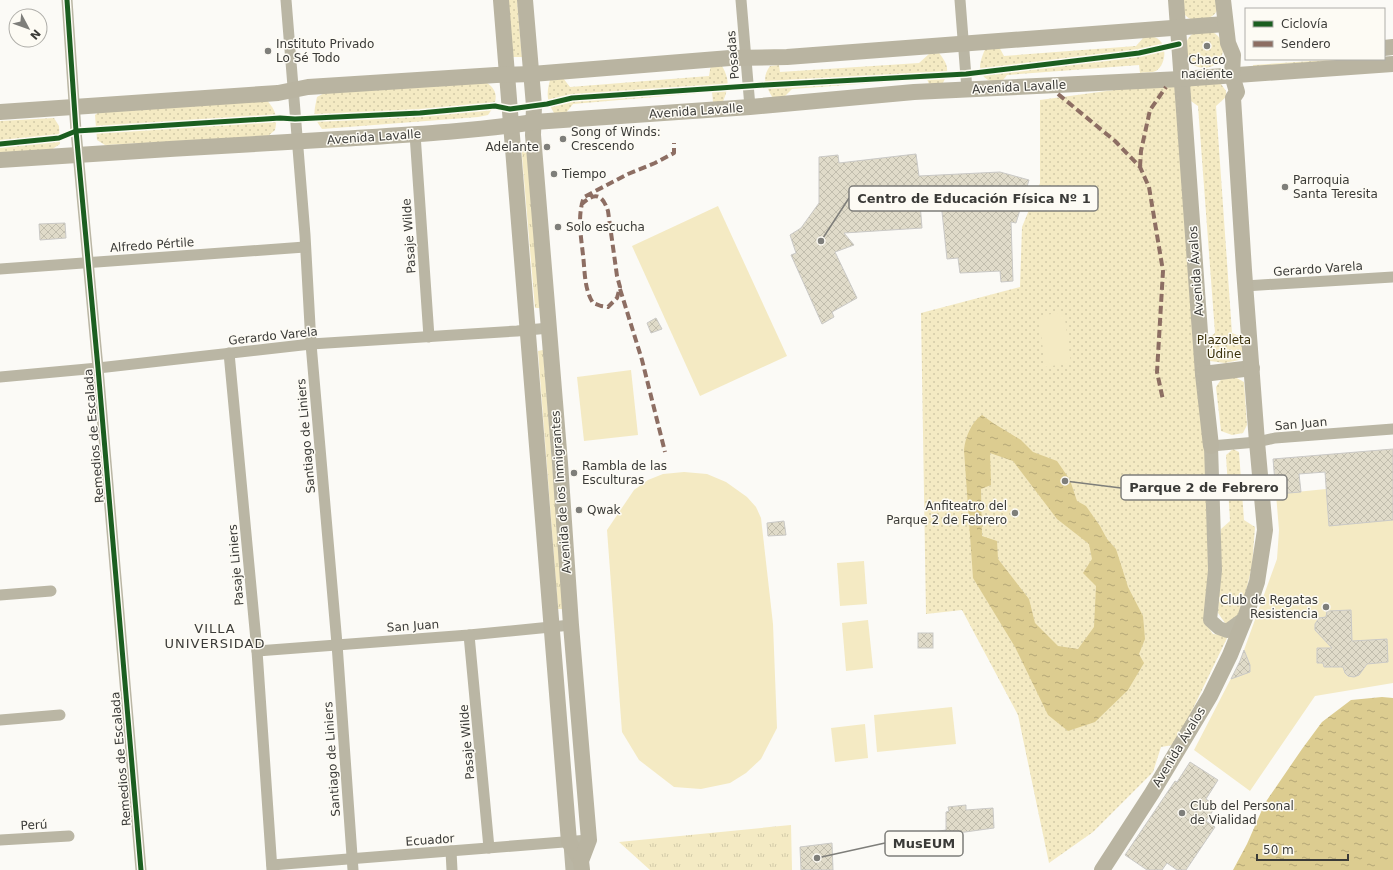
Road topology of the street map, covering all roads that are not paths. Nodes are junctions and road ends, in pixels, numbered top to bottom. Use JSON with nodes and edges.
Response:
{"nodes":[{"id":1,"x":67,"y":0,"type":"edge"},
{"id":2,"x":286,"y":0,"type":"edge"},
{"id":3,"x":501,"y":0,"type":"edge"},
{"id":4,"x":525,"y":0,"type":"edge"},
{"id":5,"x":741,"y":0,"type":"edge"},
{"id":6,"x":960,"y":0,"type":"edge"},
{"id":7,"x":1176,"y":0,"type":"edge"},
{"id":8,"x":1223,"y":0,"type":"edge"},
{"id":9,"x":1225,"y":24,"type":"junction"},
{"id":10,"x":1177,"y":27,"type":"junction"},
{"id":11,"x":963,"y":43,"type":"junction"},
{"id":12,"x":1240,"y":56,"type":"edge"},
{"id":13,"x":746,"y":57,"type":"junction"},
{"id":14,"x":1393,"y":64,"type":"edge"},
{"id":15,"x":507,"y":74,"type":"junction"},
{"id":16,"x":532,"y":74,"type":"junction"},
{"id":17,"x":1232,"y":74,"type":"junction"},
{"id":18,"x":1182,"y":78,"type":"junction"},
{"id":19,"x":967,"y":90,"type":"junction"},
{"id":20,"x":293,"y":91,"type":"junction"},
{"id":21,"x":750,"y":107,"type":"junction"},
{"id":22,"x":74,"y":108,"type":"junction"},
{"id":23,"x":0,"y":112,"type":"edge"},
{"id":24,"x":534,"y":122,"type":"junction"},
{"id":25,"x":511,"y":126,"type":"junction"},
{"id":26,"x":415,"y":134,"type":"junction"},
{"id":27,"x":298,"y":142,"type":"junction"},
{"id":28,"x":78,"y":154,"type":"junction"},
{"id":29,"x":0,"y":160,"type":"edge"},
{"id":30,"x":305,"y":246,"type":"junction"},
{"id":31,"x":88,"y":263,"type":"junction"},
{"id":32,"x":0,"y":269,"type":"edge"},
{"id":33,"x":1393,"y":277,"type":"edge"},
{"id":34,"x":1245,"y":286,"type":"junction"},
{"id":35,"x":549,"y":328,"type":"junction"},
{"id":36,"x":527,"y":330,"type":"junction"},
{"id":37,"x":429,"y":337,"type":"junction"},
{"id":38,"x":311,"y":344,"type":"junction"},
{"id":39,"x":229,"y":353,"type":"junction"},
{"id":40,"x":98,"y":368,"type":"junction"},
{"id":41,"x":1252,"y":368,"type":"junction"},
{"id":42,"x":1203,"y":374,"type":"junction"},
{"id":43,"x":0,"y":377,"type":"edge"},
{"id":44,"x":1393,"y":429,"type":"edge"},
{"id":45,"x":1257,"y":442,"type":"junction"},
{"id":46,"x":1211,"y":446,"type":"junction"},
{"id":47,"x":51,"y":590,"type":"dead end"},
{"id":48,"x":0,"y":595,"type":"edge"},
{"id":49,"x":1245,"y":618,"type":"junction"},
{"id":50,"x":571,"y":625,"type":"junction"},
{"id":51,"x":552,"y":627,"type":"junction"},
{"id":52,"x":469,"y":634,"type":"junction"},
{"id":53,"x":337,"y":644,"type":"junction"},
{"id":54,"x":257,"y":651,"type":"junction"},
{"id":55,"x":60,"y":715,"type":"dead end"},
{"id":56,"x":0,"y":720,"type":"edge"},
{"id":57,"x":69,"y":836,"type":"dead end"},
{"id":58,"x":0,"y":840,"type":"edge"},
{"id":59,"x":589,"y":840,"type":"junction"},
{"id":60,"x":569,"y":842,"type":"junction"},
{"id":61,"x":490,"y":848,"type":"junction"},
{"id":62,"x":451,"y":851,"type":"junction"},
{"id":63,"x":352,"y":858,"type":"junction"},
{"id":64,"x":578,"y":867,"type":"edge"},
{"id":65,"x":272,"y":868,"type":"edge"},
{"id":66,"x":141,"y":870,"type":"edge"},
{"id":67,"x":353,"y":870,"type":"edge"},
{"id":68,"x":452,"y":870,"type":"edge"},
{"id":69,"x":1102,"y":870,"type":"edge"}],
"edges":[{"from":1,"to":22,"type":"street","name":"Remedios de Escalada"},
{"from":2,"to":20,"type":"street","name":"Santiago de Liniers"},
{"from":3,"to":15,"type":"main road","name":"Avenida de los Inmigrantes"},
{"from":4,"to":16,"type":"main road","name":"Avenida de los Inmigrantes"},
{"from":5,"to":13,"type":"street","name":"Posadas"},
{"from":6,"to":11,"type":"street"},
{"from":7,"to":10,"type":"main road","name":"Avenida Ávalos"},
{"from":8,"to":9,"type":"main road","name":"Avenida Ávalos"},
{"from":9,"to":10,"type":"main road"},
{"from":9,"to":12,"type":"main road","name":"Avenida Ávalos"},
{"from":10,"to":11,"type":"main road"},
{"from":10,"to":18,"type":"main road","name":"Avenida Ávalos"},
{"from":11,"to":13,"type":"main road"},
{"from":11,"to":19,"type":"street"},
{"from":12,"to":17,"type":"main road","name":"Avenida Ávalos"},
{"from":13,"to":16,"type":"main road"},
{"from":13,"to":21,"type":"street","name":"Posadas"},
{"from":14,"to":17,"type":"main road","name":"Avenida Lavalle"},
{"from":15,"to":16,"type":"main road"},
{"from":15,"to":20,"type":"main road"},
{"from":15,"to":25,"type":"main road","name":"Avenida de los Inmigrantes"},
{"from":16,"to":24,"type":"main road","name":"Avenida de los Inmigrantes"},
{"from":17,"to":18,"type":"main road","name":"Avenida Lavalle"},
{"from":17,"to":34,"type":"main road","name":"Avenida Ávalos"},
{"from":18,"to":19,"type":"main road","name":"Avenida Lavalle"},
{"from":18,"to":42,"type":"main road","name":"Avenida Ávalos"},
{"from":19,"to":21,"type":"main road","name":"Avenida Lavalle"},
{"from":20,"to":22,"type":"main road"},
{"from":20,"to":27,"type":"street","name":"Santiago de Liniers"},
{"from":21,"to":24,"type":"main road","name":"Avenida Lavalle"},
{"from":22,"to":23,"type":"main road"},
{"from":22,"to":28,"type":"street","name":"Remedios de Escalada"},
{"from":24,"to":25,"type":"main road","name":"Avenida Lavalle"},
{"from":24,"to":35,"type":"main road","name":"Avenida de los Inmigrantes"},
{"from":25,"to":26,"type":"main road","name":"Avenida Lavalle"},
{"from":25,"to":36,"type":"main road","name":"Avenida de los Inmigrantes"},
{"from":26,"to":27,"type":"main road","name":"Avenida Lavalle"},
{"from":26,"to":37,"type":"street","name":"Pasaje Wilde"},
{"from":27,"to":28,"type":"main road","name":"Avenida Lavalle"},
{"from":27,"to":30,"type":"street","name":"Santiago de Liniers"},
{"from":28,"to":29,"type":"main road","name":"Avenida Lavalle"},
{"from":28,"to":31,"type":"street","name":"Remedios de Escalada"},
{"from":30,"to":31,"type":"street","name":"Alfredo Pértile"},
{"from":30,"to":38,"type":"street","name":"Santiago de Liniers"},
{"from":31,"to":32,"type":"street","name":"Alfredo Pértile"},
{"from":31,"to":40,"type":"street","name":"Remedios de Escalada"},
{"from":33,"to":34,"type":"street","name":"Gerardo Varela"},
{"from":34,"to":41,"type":"main road","name":"Avenida Ávalos"},
{"from":35,"to":36,"type":"street","name":"Gerardo Varela"},
{"from":35,"to":50,"type":"main road","name":"Avenida de los Inmigrantes"},
{"from":36,"to":37,"type":"street","name":"Gerardo Varela"},
{"from":36,"to":51,"type":"main road","name":"Avenida de los Inmigrantes"},
{"from":37,"to":38,"type":"street","name":"Gerardo Varela"},
{"from":38,"to":39,"type":"street","name":"Gerardo Varela"},
{"from":38,"to":53,"type":"street","name":"Santiago de Liniers"},
{"from":39,"to":40,"type":"street","name":"Gerardo Varela"},
{"from":39,"to":54,"type":"street","name":"Pasaje Liniers"},
{"from":40,"to":43,"type":"street","name":"Gerardo Varela"},
{"from":40,"to":66,"type":"street","name":"Remedios de Escalada"},
{"from":41,"to":42,"type":"main road"},
{"from":41,"to":45,"type":"main road","name":"Avenida Ávalos"},
{"from":42,"to":46,"type":"main road","name":"Avenida Ávalos"},
{"from":44,"to":45,"type":"street","name":"San Juan"},
{"from":45,"to":46,"type":"street","name":"San Juan"},
{"from":45,"to":49,"type":"main road","name":"Avenida Ávalos"},
{"from":46,"to":49,"type":"street","name":"Avenida Ávalos"},
{"from":47,"to":48,"type":"street"},
{"from":49,"to":69,"type":"main road","name":"Avenida Ávalos"},
{"from":50,"to":51,"type":"street","name":"San Juan"},
{"from":50,"to":59,"type":"main road","name":"Avenida de los Inmigrantes"},
{"from":51,"to":52,"type":"street","name":"San Juan"},
{"from":51,"to":60,"type":"main road","name":"Avenida de los Inmigrantes"},
{"from":52,"to":53,"type":"street","name":"San Juan"},
{"from":52,"to":61,"type":"street","name":"Pasaje Wilde"},
{"from":53,"to":54,"type":"street","name":"San Juan"},
{"from":53,"to":63,"type":"street","name":"Santiago de Liniers"},
{"from":54,"to":65,"type":"street","name":"Pasaje Liniers"},
{"from":55,"to":56,"type":"street"},
{"from":57,"to":58,"type":"street","name":"Perú"},
{"from":59,"to":60,"type":"street","name":"Ecuador"},
{"from":59,"to":64,"type":"main road","name":"Avenida de los Inmigrantes"},
{"from":60,"to":61,"type":"street","name":"Ecuador"},
{"from":60,"to":64,"type":"main road","name":"Avenida de los Inmigrantes"},
{"from":61,"to":62,"type":"street","name":"Ecuador"},
{"from":62,"to":63,"type":"street","name":"Ecuador"},
{"from":62,"to":68,"type":"street"},
{"from":63,"to":65,"type":"street","name":"Ecuador"},
{"from":63,"to":67,"type":"street","name":"Santiago de Liniers"}]}
